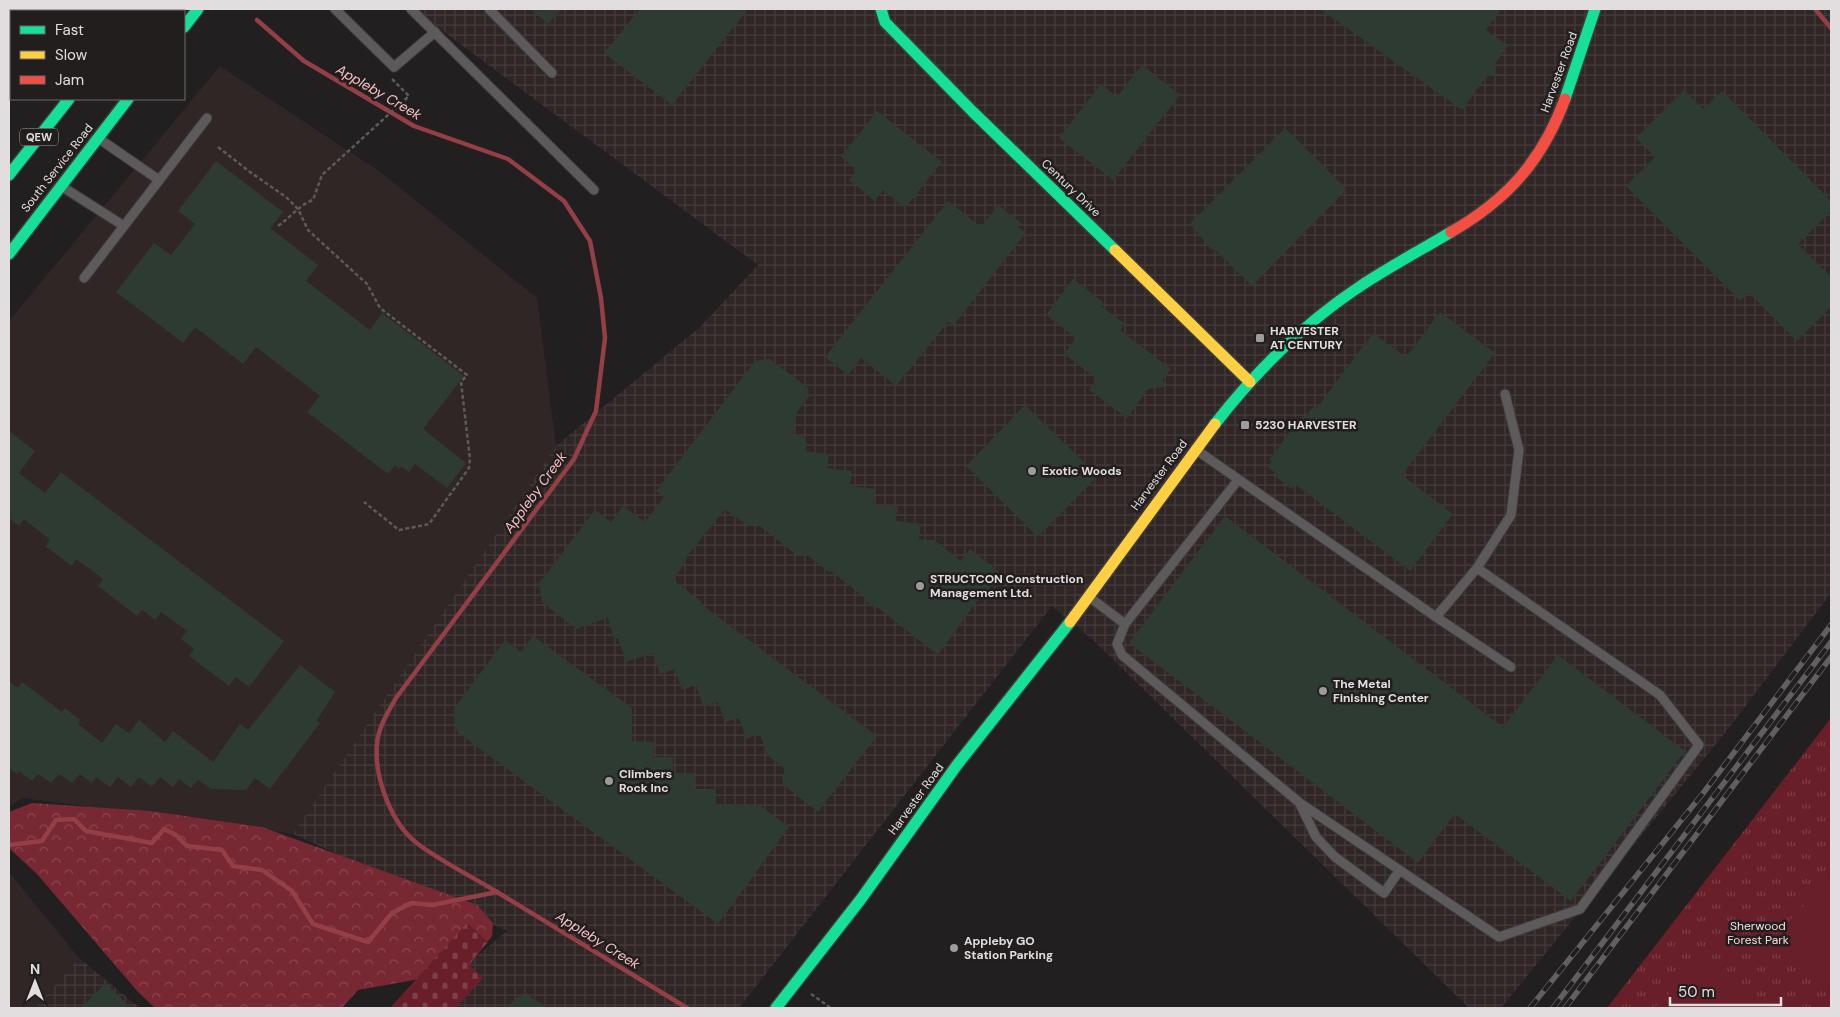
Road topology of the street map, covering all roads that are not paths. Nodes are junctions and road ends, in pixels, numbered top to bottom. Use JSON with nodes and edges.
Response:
{"nodes":[{"id":1,"x":198,"y":9,"type":"edge"},
{"id":2,"x":336,"y":9,"type":"edge"},
{"id":3,"x":412,"y":9,"type":"edge"},
{"id":4,"x":489,"y":9,"type":"edge"},
{"id":5,"x":881,"y":9,"type":"edge"},
{"id":6,"x":1596,"y":9,"type":"edge"},
{"id":7,"x":185,"y":26,"type":"edge"},
{"id":8,"x":435,"y":32,"type":"junction"},
{"id":9,"x":552,"y":73,"type":"dead end"},
{"id":10,"x":68,"y":100,"type":"edge"},
{"id":11,"x":127,"y":100,"type":"edge"},
{"id":12,"x":207,"y":118,"type":"dead end"},
{"id":13,"x":98,"y":138,"type":"junction"},
{"id":14,"x":9,"y":175,"type":"edge"},
{"id":15,"x":160,"y":180,"type":"junction"},
{"id":16,"x":61,"y":186,"type":"junction"},
{"id":17,"x":594,"y":190,"type":"dead end"},
{"id":18,"x":124,"y":226,"type":"junction"},
{"id":19,"x":9,"y":254,"type":"edge"},
{"id":20,"x":84,"y":278,"type":"dead end"},
{"id":21,"x":1250,"y":382,"type":"junction"},
{"id":22,"x":1506,"y":394,"type":"dead end"},
{"id":23,"x":1195,"y":449,"type":"junction"},
{"id":24,"x":1238,"y":480,"type":"junction"},
{"id":25,"x":1477,"y":568,"type":"junction"},
{"id":26,"x":1088,"y":596,"type":"junction"},
{"id":27,"x":1436,"y":617,"type":"junction"},
{"id":28,"x":1126,"y":624,"type":"junction"},
{"id":29,"x":1511,"y":667,"type":"dead end"},
{"id":30,"x":1300,"y":804,"type":"junction"},
{"id":31,"x":1399,"y":871,"type":"junction"},
{"id":32,"x":776,"y":1008,"type":"edge"}],
"edges":[{"from":1,"to":7,"type":"main road"},
{"from":2,"to":8,"type":"lane"},
{"from":3,"to":8,"type":"lane"},
{"from":4,"to":9,"type":"lane"},
{"from":5,"to":21,"type":"main road","name":"Century Drive"},
{"from":6,"to":21,"type":"main road","name":"Harvester Road"},
{"from":8,"to":17,"type":"lane"},
{"from":10,"to":14,"type":"main road","number":"QEW"},
{"from":11,"to":13,"type":"main road","name":"South Service Road"},
{"from":12,"to":15,"type":"lane"},
{"from":13,"to":15,"type":"lane"},
{"from":13,"to":16,"type":"main road","name":"South Service Road"},
{"from":15,"to":18,"type":"lane"},
{"from":16,"to":18,"type":"lane"},
{"from":16,"to":19,"type":"main road","name":"South Service Road"},
{"from":18,"to":20,"type":"lane"},
{"from":21,"to":23,"type":"main road","name":"Harvester Road"},
{"from":22,"to":25,"type":"lane"},
{"from":23,"to":24,"type":"lane"},
{"from":23,"to":26,"type":"main road","name":"Harvester Road"},
{"from":24,"to":27,"type":"lane"},
{"from":24,"to":28,"type":"lane"},
{"from":25,"to":27,"type":"lane"},
{"from":25,"to":31,"type":"lane"},
{"from":26,"to":28,"type":"lane"},
{"from":26,"to":32,"type":"main road","name":"Harvester Road"},
{"from":27,"to":29,"type":"lane"},
{"from":28,"to":30,"type":"lane"},
{"from":30,"to":31,"type":"lane"},
{"from":30,"to":31,"type":"lane"}]}
